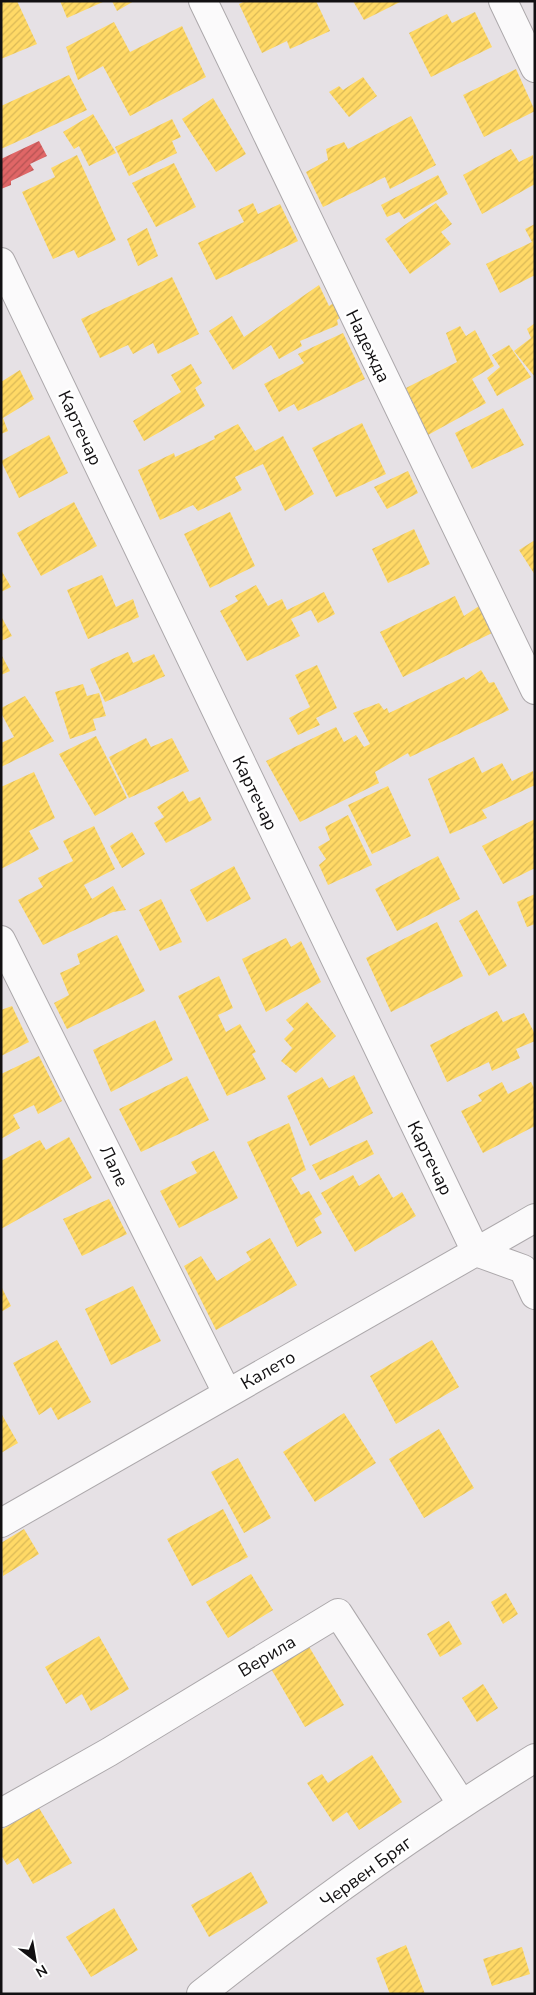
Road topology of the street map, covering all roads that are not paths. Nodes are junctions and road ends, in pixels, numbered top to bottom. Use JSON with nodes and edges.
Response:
{"nodes":[{"id":1,"x":203,"y":1,"type":"edge"},
{"id":2,"x":503,"y":1,"type":"edge"},
{"id":3,"x":535,"y":68,"type":"edge"},
{"id":4,"x":1,"y":262,"type":"edge"},
{"id":5,"x":535,"y":690,"type":"edge"},
{"id":6,"x":1,"y":940,"type":"edge"},
{"id":7,"x":535,"y":1218,"type":"edge"},
{"id":8,"x":476,"y":1252,"type":"junction"},
{"id":9,"x":535,"y":1295,"type":"edge"},
{"id":10,"x":227,"y":1393,"type":"junction"},
{"id":11,"x":1,"y":1523,"type":"edge"},
{"id":12,"x":535,"y":1758,"type":"edge"},
{"id":13,"x":460,"y":1804,"type":"junction"},
{"id":14,"x":1,"y":1813,"type":"edge"},
{"id":15,"x":201,"y":1994,"type":"edge"}],
"edges":[{"from":1,"to":5,"type":"street","name":"Надежда"},
{"from":2,"to":3,"type":"street"},
{"from":4,"to":8,"type":"street","name":"Картечар"},
{"from":6,"to":10,"type":"street","name":"Лале"},
{"from":7,"to":8,"type":"street","name":"Калето"},
{"from":8,"to":9,"type":"street"},
{"from":8,"to":10,"type":"street","name":"Калето"},
{"from":10,"to":11,"type":"street","name":"Калето"},
{"from":12,"to":13,"type":"street","name":"Червен Бряг"},
{"from":13,"to":14,"type":"street","name":"Верила"},
{"from":13,"to":15,"type":"street","name":"Червен Бряг"}]}
